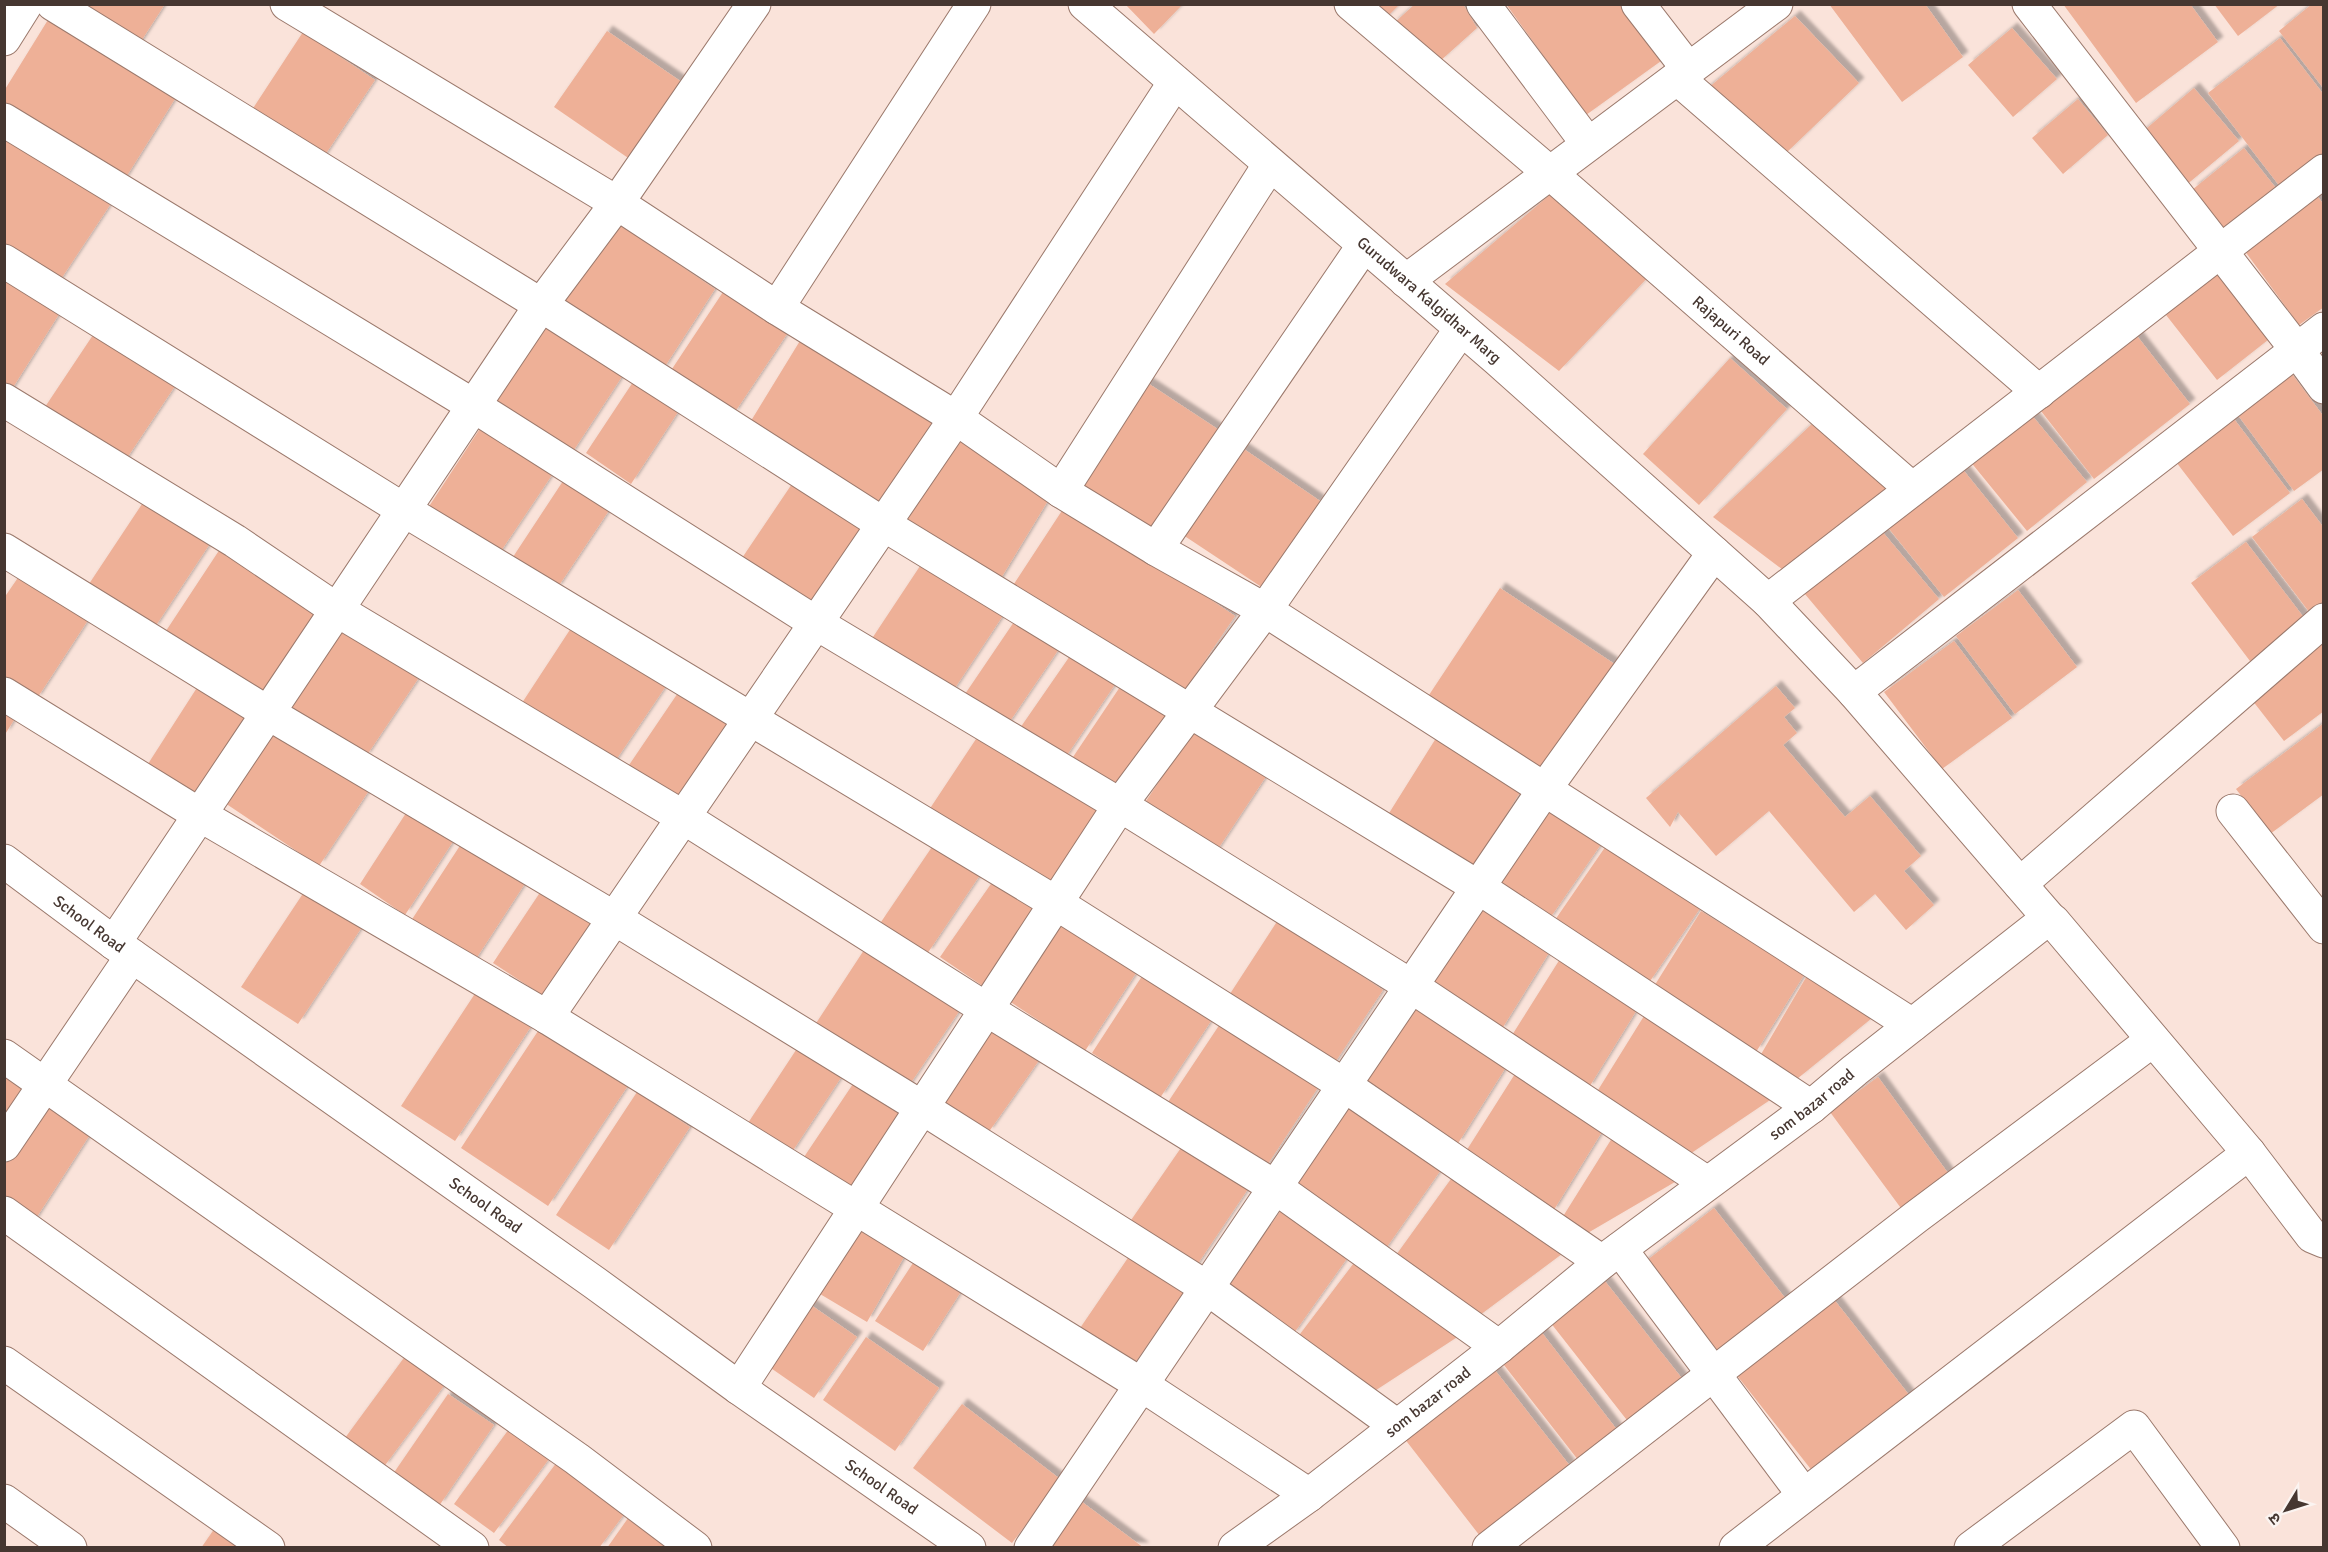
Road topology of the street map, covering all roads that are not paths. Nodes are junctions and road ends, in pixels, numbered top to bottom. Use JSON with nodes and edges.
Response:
{"nodes":[{"id":1,"x":26,"y":4,"type":"edge"},
{"id":2,"x":53,"y":4,"type":"edge"},
{"id":3,"x":287,"y":4,"type":"edge"},
{"id":4,"x":754,"y":4,"type":"edge"},
{"id":5,"x":974,"y":4,"type":"edge"},
{"id":6,"x":1085,"y":4,"type":"edge"},
{"id":7,"x":1351,"y":4,"type":"edge"},
{"id":8,"x":1483,"y":4,"type":"edge"},
{"id":9,"x":1638,"y":4,"type":"edge"},
{"id":10,"x":1776,"y":4,"type":"edge"},
{"id":11,"x":2039,"y":8,"type":"edge"},
{"id":12,"x":4,"y":39,"type":"edge"},
{"id":13,"x":1683,"y":74,"type":"junction"},
{"id":14,"x":1175,"y":82,"type":"junction"},
{"id":15,"x":4,"y":120,"type":"edge"},
{"id":16,"x":1588,"y":144,"type":"junction"},
{"id":17,"x":1270,"y":164,"type":"junction"},
{"id":18,"x":2324,"y":171,"type":"edge"},
{"id":19,"x":1550,"y":173,"type":"junction"},
{"id":20,"x":617,"y":203,"type":"junction"},
{"id":21,"x":1364,"y":245,"type":"junction"},
{"id":22,"x":2220,"y":252,"type":"junction"},
{"id":23,"x":4,"y":261,"type":"edge"},
{"id":24,"x":1406,"y":281,"type":"junction"},
{"id":25,"x":541,"y":305,"type":"junction"},
{"id":26,"x":777,"y":308,"type":"junction"},
{"id":27,"x":1461,"y":329,"type":"junction"},
{"id":28,"x":2324,"y":329,"type":"edge"},
{"id":29,"x":2297,"y":350,"type":"junction"},
{"id":30,"x":2324,"y":387,"type":"edge"},
{"id":31,"x":2039,"y":392,"type":"junction"},
{"id":32,"x":4,"y":400,"type":"edge"},
{"id":33,"x":474,"y":406,"type":"junction"},
{"id":34,"x":956,"y":418,"type":"junction"},
{"id":35,"x":1912,"y":489,"type":"junction"},
{"id":36,"x":1061,"y":491,"type":"junction"},
{"id":37,"x":404,"y":510,"type":"junction"},
{"id":38,"x":883,"y":524,"type":"junction"},
{"id":39,"x":1156,"y":549,"type":"junction"},
{"id":40,"x":4,"y":550,"type":"edge"},
{"id":41,"x":1714,"y":553,"type":"junction"},
{"id":42,"x":1768,"y":601,"type":"junction"},
{"id":43,"x":337,"y":610,"type":"junction"},
{"id":44,"x":1265,"y":610,"type":"junction"},
{"id":45,"x":2324,"y":620,"type":"edge"},
{"id":46,"x":816,"y":623,"type":"junction"},
{"id":47,"x":1854,"y":692,"type":"junction"},
{"id":48,"x":4,"y":694,"type":"edge"},
{"id":49,"x":1189,"y":711,"type":"junction"},
{"id":50,"x":268,"y":713,"type":"junction"},
{"id":51,"x":751,"y":719,"type":"junction"},
{"id":52,"x":1544,"y":790,"type":"junction"},
{"id":53,"x":1120,"y":805,"type":"junction"},
{"id":54,"x":2233,"y":811,"type":"dead end"},
{"id":55,"x":200,"y":815,"type":"junction"},
{"id":56,"x":683,"y":817,"type":"junction"},
{"id":57,"x":4,"y":861,"type":"edge"},
{"id":58,"x":2020,"y":884,"type":"junction"},
{"id":59,"x":1478,"y":887,"type":"junction"},
{"id":60,"x":1056,"y":903,"type":"junction"},
{"id":61,"x":614,"y":918,"type":"junction"},
{"id":62,"x":2050,"y":919,"type":"junction"},
{"id":63,"x":2324,"y":927,"type":"edge"},
{"id":64,"x":123,"y":949,"type":"junction"},
{"id":65,"x":1411,"y":986,"type":"junction"},
{"id":66,"x":986,"y":1009,"type":"junction"},
{"id":67,"x":547,"y":1017,"type":"junction"},
{"id":68,"x":1912,"y":1025,"type":"junction"},
{"id":69,"x":2152,"y":1040,"type":"junction"},
{"id":70,"x":4,"y":1056,"type":"edge"},
{"id":71,"x":46,"y":1084,"type":"junction"},
{"id":72,"x":1344,"y":1085,"type":"junction"},
{"id":73,"x":921,"y":1107,"type":"junction"},
{"id":74,"x":1811,"y":1107,"type":"junction"},
{"id":75,"x":4,"y":1145,"type":"edge"},
{"id":76,"x":2249,"y":1153,"type":"junction"},
{"id":77,"x":1707,"y":1183,"type":"junction"},
{"id":78,"x":1275,"y":1187,"type":"junction"},
{"id":79,"x":855,"y":1208,"type":"junction"},
{"id":80,"x":4,"y":1213,"type":"edge"},
{"id":81,"x":2324,"y":1241,"type":"edge"},
{"id":82,"x":1611,"y":1256,"type":"junction"},
{"id":83,"x":1207,"y":1287,"type":"junction"},
{"id":84,"x":1499,"y":1347,"type":"junction"},
{"id":85,"x":4,"y":1364,"type":"edge"},
{"id":86,"x":1713,"y":1373,"type":"junction"},
{"id":87,"x":1142,"y":1385,"type":"junction"},
{"id":88,"x":739,"y":1388,"type":"junction"},
{"id":89,"x":1396,"y":1426,"type":"junction"},
{"id":90,"x":1309,"y":1495,"type":"junction"},
{"id":91,"x":1804,"y":1495,"type":"junction"},
{"id":92,"x":4,"y":1501,"type":"edge"},
{"id":93,"x":70,"y":1548,"type":"edge"},
{"id":94,"x":268,"y":1548,"type":"edge"},
{"id":95,"x":472,"y":1548,"type":"edge"},
{"id":96,"x":695,"y":1548,"type":"edge"},
{"id":97,"x":969,"y":1548,"type":"edge"},
{"id":98,"x":1031,"y":1548,"type":"edge"},
{"id":99,"x":1235,"y":1548,"type":"edge"},
{"id":100,"x":1489,"y":1548,"type":"edge"},
{"id":101,"x":1736,"y":1548,"type":"edge"},
{"id":102,"x":1971,"y":1548,"type":"edge"},
{"id":103,"x":2223,"y":1548,"type":"edge"}],
"edges":[{"from":1,"to":12,"type":"street"},
{"from":2,"to":25,"type":"street"},
{"from":3,"to":20,"type":"street"},
{"from":4,"to":20,"type":"street"},
{"from":5,"to":26,"type":"street"},
{"from":6,"to":14,"type":"street","name":"Gurudwara Kalgidhar Marg"},
{"from":7,"to":19,"type":"street","name":"Rajapuri Road"},
{"from":8,"to":16,"type":"street"},
{"from":9,"to":13,"type":"street"},
{"from":10,"to":13,"type":"street"},
{"from":11,"to":22,"type":"street"},
{"from":13,"to":16,"type":"street"},
{"from":13,"to":31,"type":"street"},
{"from":14,"to":17,"type":"street","name":"Gurudwara Kalgidhar Marg"},
{"from":14,"to":34,"type":"street"},
{"from":15,"to":33,"type":"street"},
{"from":16,"to":19,"type":"street"},
{"from":17,"to":21,"type":"street","name":"Gurudwara Kalgidhar Marg"},
{"from":17,"to":36,"type":"street"},
{"from":18,"to":22,"type":"street"},
{"from":19,"to":24,"type":"street"},
{"from":19,"to":35,"type":"street","name":"Rajapuri Road"},
{"from":20,"to":25,"type":"street"},
{"from":20,"to":26,"type":"street"},
{"from":21,"to":24,"type":"street","name":"Gurudwara Kalgidhar Marg"},
{"from":21,"to":39,"type":"street"},
{"from":22,"to":29,"type":"street"},
{"from":22,"to":31,"type":"street"},
{"from":23,"to":37,"type":"street"},
{"from":24,"to":27,"type":"street","name":"Gurudwara Kalgidhar Marg"},
{"from":25,"to":33,"type":"street"},
{"from":25,"to":38,"type":"street"},
{"from":26,"to":34,"type":"street"},
{"from":27,"to":41,"type":"street","name":"Gurudwara Kalgidhar Marg"},
{"from":27,"to":44,"type":"street"},
{"from":28,"to":29,"type":"street"},
{"from":29,"to":30,"type":"street"},
{"from":29,"to":47,"type":"street"},
{"from":31,"to":35,"type":"street"},
{"from":32,"to":43,"type":"street"},
{"from":33,"to":37,"type":"street"},
{"from":33,"to":46,"type":"street"},
{"from":34,"to":36,"type":"street"},
{"from":34,"to":38,"type":"street"},
{"from":35,"to":42,"type":"street"},
{"from":36,"to":39,"type":"street"},
{"from":37,"to":43,"type":"street"},
{"from":37,"to":51,"type":"street"},
{"from":38,"to":46,"type":"street"},
{"from":38,"to":49,"type":"street"},
{"from":39,"to":44,"type":"street"},
{"from":40,"to":50,"type":"street"},
{"from":41,"to":42,"type":"street","name":"Gurudwara Kalgidhar Marg"},
{"from":41,"to":52,"type":"street"},
{"from":42,"to":47,"type":"street","name":"Gurudwara Kalgidhar Marg"},
{"from":43,"to":50,"type":"street"},
{"from":43,"to":56,"type":"street"},
{"from":44,"to":49,"type":"street"},
{"from":44,"to":52,"type":"street"},
{"from":45,"to":58,"type":"street"},
{"from":46,"to":51,"type":"street"},
{"from":46,"to":53,"type":"street"},
{"from":47,"to":58,"type":"street","name":"Gurudwara Kalgidhar Marg"},
{"from":48,"to":55,"type":"street"},
{"from":49,"to":53,"type":"street"},
{"from":49,"to":59,"type":"street"},
{"from":50,"to":55,"type":"street"},
{"from":50,"to":61,"type":"street"},
{"from":51,"to":56,"type":"street"},
{"from":51,"to":60,"type":"street"},
{"from":52,"to":59,"type":"street"},
{"from":52,"to":68,"type":"street"},
{"from":53,"to":60,"type":"street"},
{"from":53,"to":65,"type":"street"},
{"from":54,"to":63,"type":"street"},
{"from":55,"to":64,"type":"street"},
{"from":55,"to":67,"type":"street"},
{"from":56,"to":61,"type":"street"},
{"from":56,"to":66,"type":"street"},
{"from":57,"to":64,"type":"street","name":"School Road"},
{"from":58,"to":62,"type":"street","name":"Gurudwara Kalgidhar Marg"},
{"from":59,"to":65,"type":"street"},
{"from":59,"to":74,"type":"street"},
{"from":60,"to":66,"type":"street"},
{"from":60,"to":72,"type":"street"},
{"from":61,"to":67,"type":"street"},
{"from":61,"to":73,"type":"street"},
{"from":62,"to":68,"type":"street","name":"som bazar road"},
{"from":62,"to":69,"type":"street"},
{"from":64,"to":71,"type":"street"},
{"from":64,"to":88,"type":"street","name":"School Road"},
{"from":65,"to":72,"type":"street"},
{"from":65,"to":77,"type":"street"},
{"from":66,"to":73,"type":"street"},
{"from":66,"to":78,"type":"street"},
{"from":67,"to":79,"type":"street"},
{"from":68,"to":74,"type":"street","name":"som bazar road"},
{"from":69,"to":76,"type":"street"},
{"from":69,"to":86,"type":"street"},
{"from":70,"to":71,"type":"street"},
{"from":71,"to":75,"type":"street"},
{"from":71,"to":96,"type":"street"},
{"from":72,"to":78,"type":"street"},
{"from":72,"to":82,"type":"street"},
{"from":73,"to":79,"type":"street"},
{"from":73,"to":83,"type":"street"},
{"from":74,"to":77,"type":"street","name":"som bazar road"},
{"from":76,"to":81,"type":"street"},
{"from":76,"to":91,"type":"street"},
{"from":77,"to":82,"type":"street","name":"som bazar road"},
{"from":78,"to":83,"type":"street"},
{"from":78,"to":84,"type":"street"},
{"from":79,"to":87,"type":"street"},
{"from":79,"to":88,"type":"street"},
{"from":80,"to":95,"type":"street"},
{"from":82,"to":84,"type":"street","name":"som bazar road"},
{"from":82,"to":86,"type":"street"},
{"from":83,"to":87,"type":"street"},
{"from":83,"to":89,"type":"street"},
{"from":84,"to":89,"type":"street","name":"som bazar road"},
{"from":85,"to":94,"type":"street"},
{"from":86,"to":91,"type":"street"},
{"from":86,"to":100,"type":"street"},
{"from":87,"to":90,"type":"street"},
{"from":87,"to":98,"type":"street"},
{"from":88,"to":97,"type":"street","name":"School Road"},
{"from":89,"to":90,"type":"street","name":"som bazar road"},
{"from":90,"to":99,"type":"street","name":"som bazar road"},
{"from":91,"to":101,"type":"street"},
{"from":92,"to":93,"type":"street"},
{"from":102,"to":103,"type":"street"}]}
